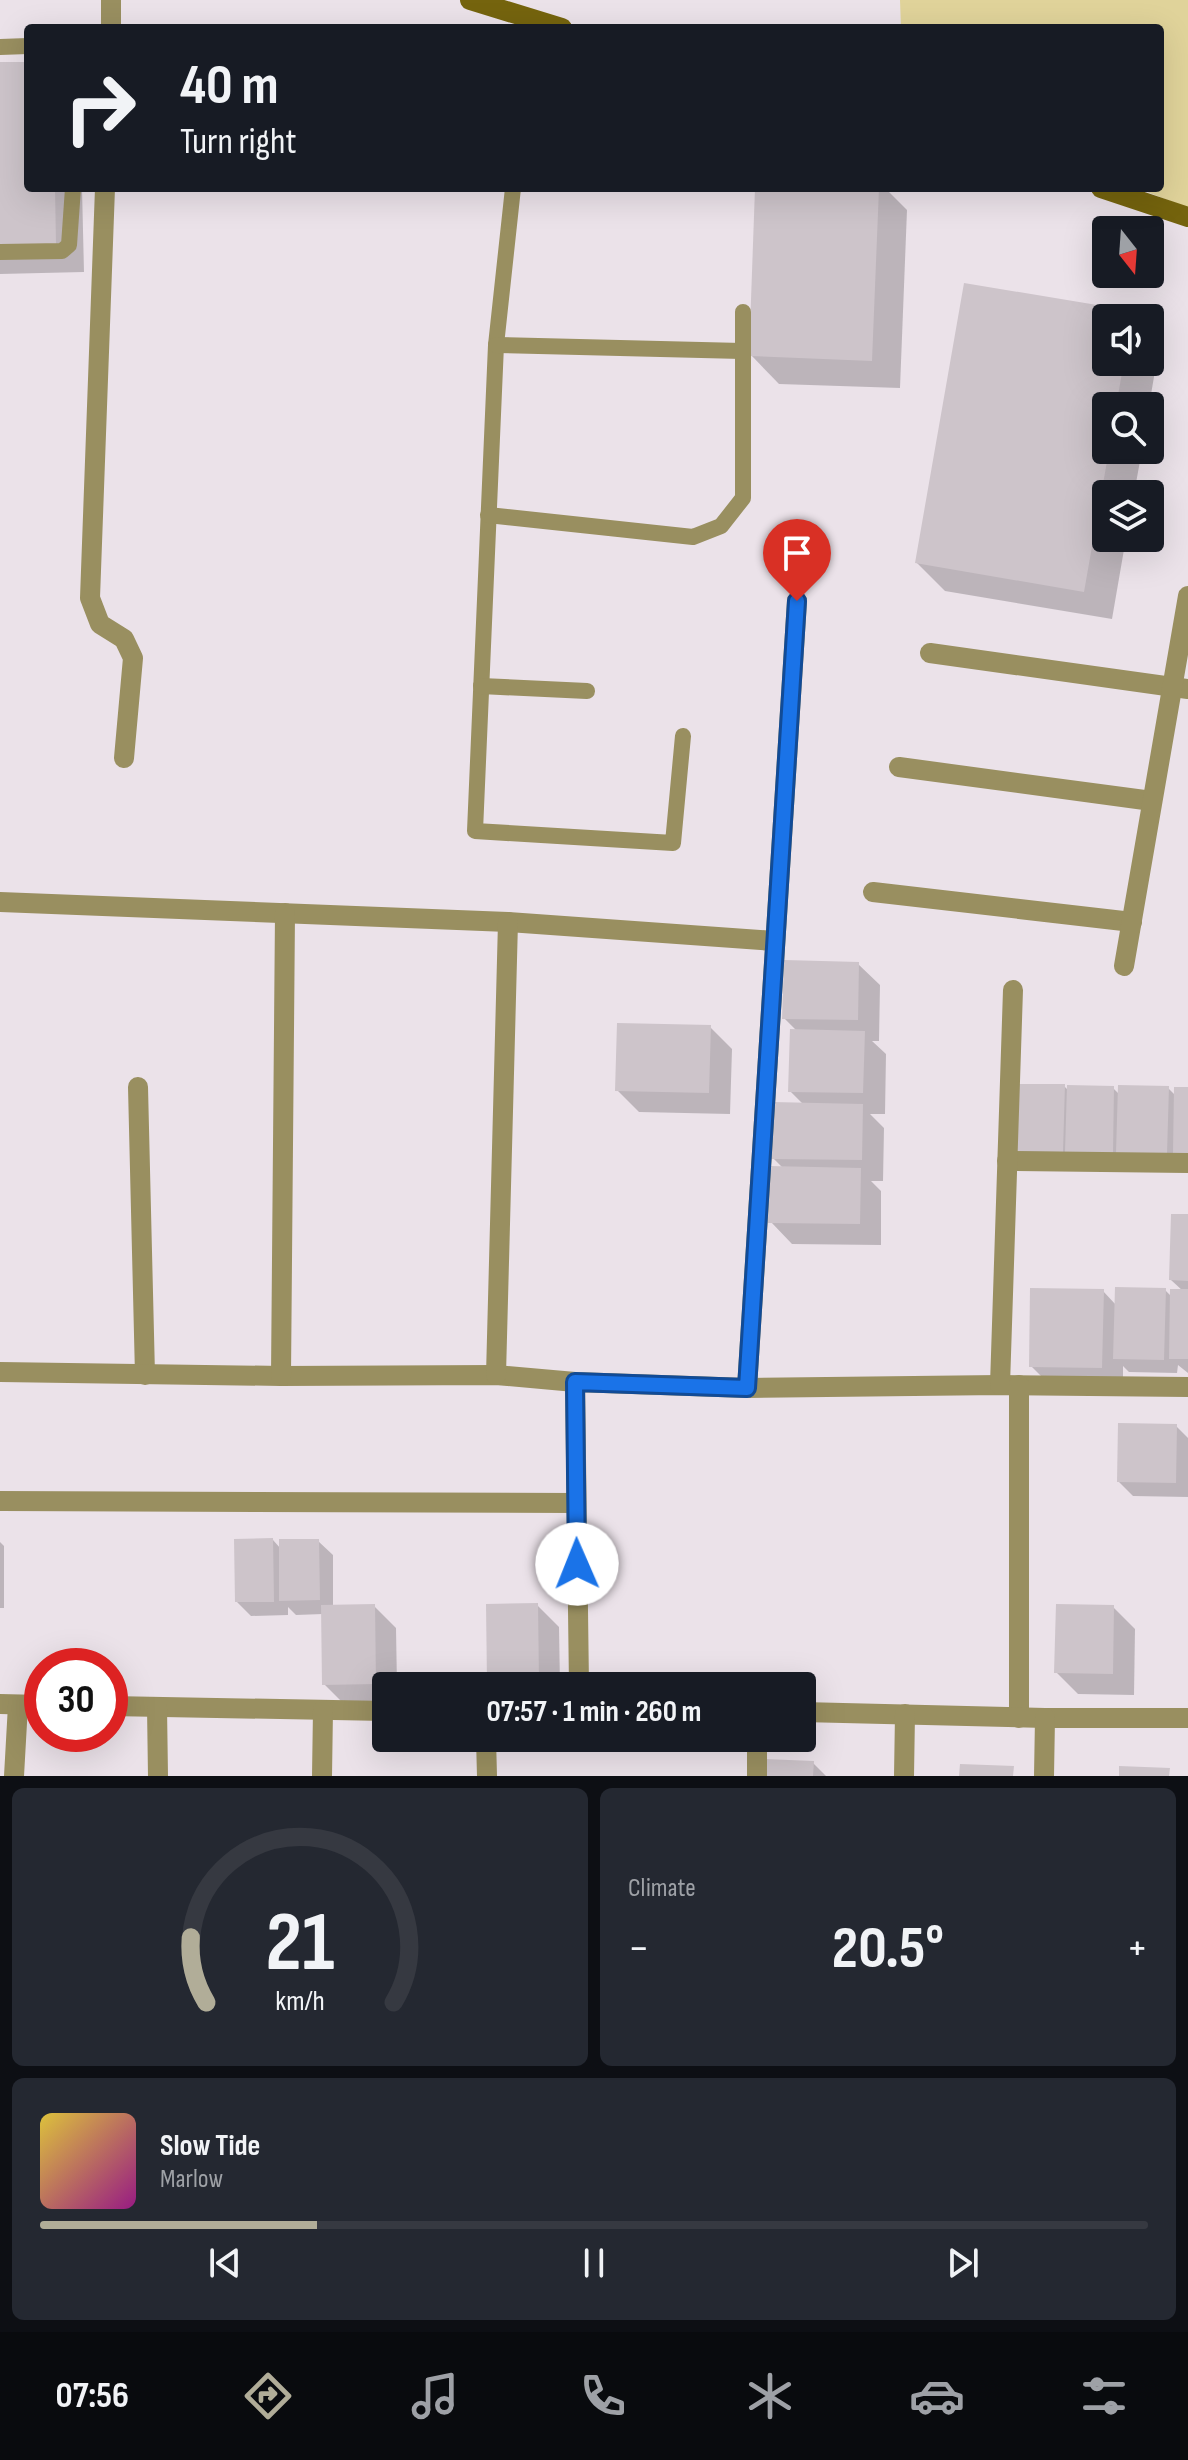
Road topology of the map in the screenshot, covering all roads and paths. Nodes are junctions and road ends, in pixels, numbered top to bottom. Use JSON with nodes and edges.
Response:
{"nodes":[{"id":1,"x":111,"y":0,"type":"edge"},
{"id":2,"x":470,"y":0,"type":"edge"},
{"id":3,"x":111,"y":24,"type":"edge"},
{"id":4,"x":544,"y":24,"type":"edge"},
{"id":5,"x":24,"y":46,"type":"edge"},
{"id":6,"x":0,"y":47,"type":"edge"},
{"id":7,"x":73,"y":192,"type":"edge"},
{"id":8,"x":105,"y":192,"type":"edge"},
{"id":9,"x":513,"y":192,"type":"edge"},
{"id":10,"x":1113,"y":192,"type":"edge"},
{"id":11,"x":1188,"y":217,"type":"edge"},
{"id":12,"x":0,"y":252,"type":"edge"},
{"id":13,"x":743,"y":312,"type":"dead end"},
{"id":14,"x":496,"y":345,"type":"junction"},
{"id":15,"x":742,"y":351,"type":"junction"},
{"id":16,"x":488,"y":515,"type":"junction"},
{"id":17,"x":1188,"y":596,"type":"edge"},
{"id":18,"x":797,"y":601,"type":"dead end"},
{"id":19,"x":930,"y":653,"type":"dead end"},
{"id":20,"x":481,"y":686,"type":"junction"},
{"id":21,"x":1180,"y":688,"type":"edge"},
{"id":22,"x":587,"y":691,"type":"dead end"},
{"id":23,"x":683,"y":736,"type":"dead end"},
{"id":24,"x":124,"y":758,"type":"dead end"},
{"id":25,"x":899,"y":767,"type":"dead end"},
{"id":26,"x":1152,"y":801,"type":"junction"},
{"id":27,"x":873,"y":892,"type":"dead end"},
{"id":28,"x":0,"y":902,"type":"edge"},
{"id":29,"x":285,"y":913,"type":"junction"},
{"id":30,"x":508,"y":922,"type":"junction"},
{"id":31,"x":1132,"y":922,"type":"junction"},
{"id":32,"x":774,"y":941,"type":"junction"},
{"id":33,"x":1124,"y":966,"type":"dead end"},
{"id":34,"x":1013,"y":990,"type":"dead end"},
{"id":35,"x":138,"y":1087,"type":"dead end"},
{"id":36,"x":1007,"y":1161,"type":"junction"},
{"id":37,"x":1188,"y":1163,"type":"edge"},
{"id":38,"x":0,"y":1372,"type":"edge"},
{"id":39,"x":145,"y":1375,"type":"junction"},
{"id":40,"x":496,"y":1375,"type":"junction"},
{"id":41,"x":281,"y":1376,"type":"junction"},
{"id":42,"x":575,"y":1382,"type":"junction"},
{"id":43,"x":1010,"y":1385,"type":"junction"},
{"id":44,"x":1188,"y":1387,"type":"edge"},
{"id":45,"x":747,"y":1388,"type":"junction"},
{"id":46,"x":0,"y":1501,"type":"edge"},
{"id":47,"x":575,"y":1503,"type":"junction"},
{"id":48,"x":579,"y":1672,"type":"edge"},
{"id":49,"x":9,"y":1705,"type":"edge"},
{"id":50,"x":128,"y":1706,"type":"edge"},
{"id":51,"x":157,"y":1707,"type":"junction"},
{"id":52,"x":323,"y":1710,"type":"junction"},
{"id":53,"x":372,"y":1711,"type":"edge"},
{"id":54,"x":816,"y":1712,"type":"edge"},
{"id":55,"x":905,"y":1714,"type":"junction"},
{"id":56,"x":1019,"y":1718,"type":"junction"},
{"id":57,"x":1045,"y":1718,"type":"junction"},
{"id":58,"x":1188,"y":1718,"type":"edge"},
{"id":59,"x":486,"y":1752,"type":"edge"},
{"id":60,"x":757,"y":1752,"type":"edge"},
{"id":61,"x":14,"y":1776,"type":"edge"},
{"id":62,"x":158,"y":1776,"type":"edge"},
{"id":63,"x":322,"y":1776,"type":"edge"},
{"id":64,"x":487,"y":1776,"type":"edge"},
{"id":65,"x":757,"y":1776,"type":"edge"},
{"id":66,"x":904,"y":1776,"type":"edge"},
{"id":67,"x":1044,"y":1776,"type":"edge"}],
"edges":[{"from":1,"to":3,"type":"street"},
{"from":2,"to":4,"type":"street"},
{"from":5,"to":6,"type":"lane"},
{"from":7,"to":12,"type":"lane"},
{"from":8,"to":24,"type":"street"},
{"from":9,"to":14,"type":"lane"},
{"from":10,"to":11,"type":"street"},
{"from":13,"to":15,"type":"lane"},
{"from":14,"to":15,"type":"lane"},
{"from":14,"to":16,"type":"lane"},
{"from":15,"to":16,"type":"lane"},
{"from":16,"to":20,"type":"lane"},
{"from":17,"to":21,"type":"street"},
{"from":18,"to":32,"type":"street"},
{"from":19,"to":21,"type":"street"},
{"from":20,"to":22,"type":"lane"},
{"from":20,"to":23,"type":"lane"},
{"from":21,"to":26,"type":"street"},
{"from":25,"to":26,"type":"street"},
{"from":26,"to":31,"type":"street"},
{"from":27,"to":31,"type":"street"},
{"from":28,"to":29,"type":"street"},
{"from":29,"to":30,"type":"street"},
{"from":29,"to":41,"type":"street"},
{"from":30,"to":32,"type":"street"},
{"from":30,"to":40,"type":"street"},
{"from":31,"to":33,"type":"street"},
{"from":32,"to":45,"type":"street"},
{"from":34,"to":36,"type":"street"},
{"from":35,"to":39,"type":"street"},
{"from":36,"to":37,"type":"street"},
{"from":36,"to":43,"type":"street"},
{"from":38,"to":39,"type":"street"},
{"from":39,"to":41,"type":"street"},
{"from":40,"to":41,"type":"street"},
{"from":40,"to":42,"type":"street"},
{"from":42,"to":45,"type":"street"},
{"from":42,"to":47,"type":"street"},
{"from":43,"to":44,"type":"street"},
{"from":43,"to":45,"type":"street"},
{"from":43,"to":56,"type":"street"},
{"from":46,"to":47,"type":"street"},
{"from":47,"to":48,"type":"street"},
{"from":49,"to":61,"type":"street"},
{"from":50,"to":51,"type":"street"},
{"from":51,"to":52,"type":"street"},
{"from":51,"to":62,"type":"street"},
{"from":52,"to":53,"type":"street"},
{"from":52,"to":63,"type":"street"},
{"from":54,"to":55,"type":"street"},
{"from":55,"to":56,"type":"street"},
{"from":55,"to":66,"type":"street"},
{"from":56,"to":57,"type":"street"},
{"from":57,"to":58,"type":"street"},
{"from":57,"to":67,"type":"street"},
{"from":59,"to":64,"type":"street"},
{"from":60,"to":65,"type":"street"}]}
